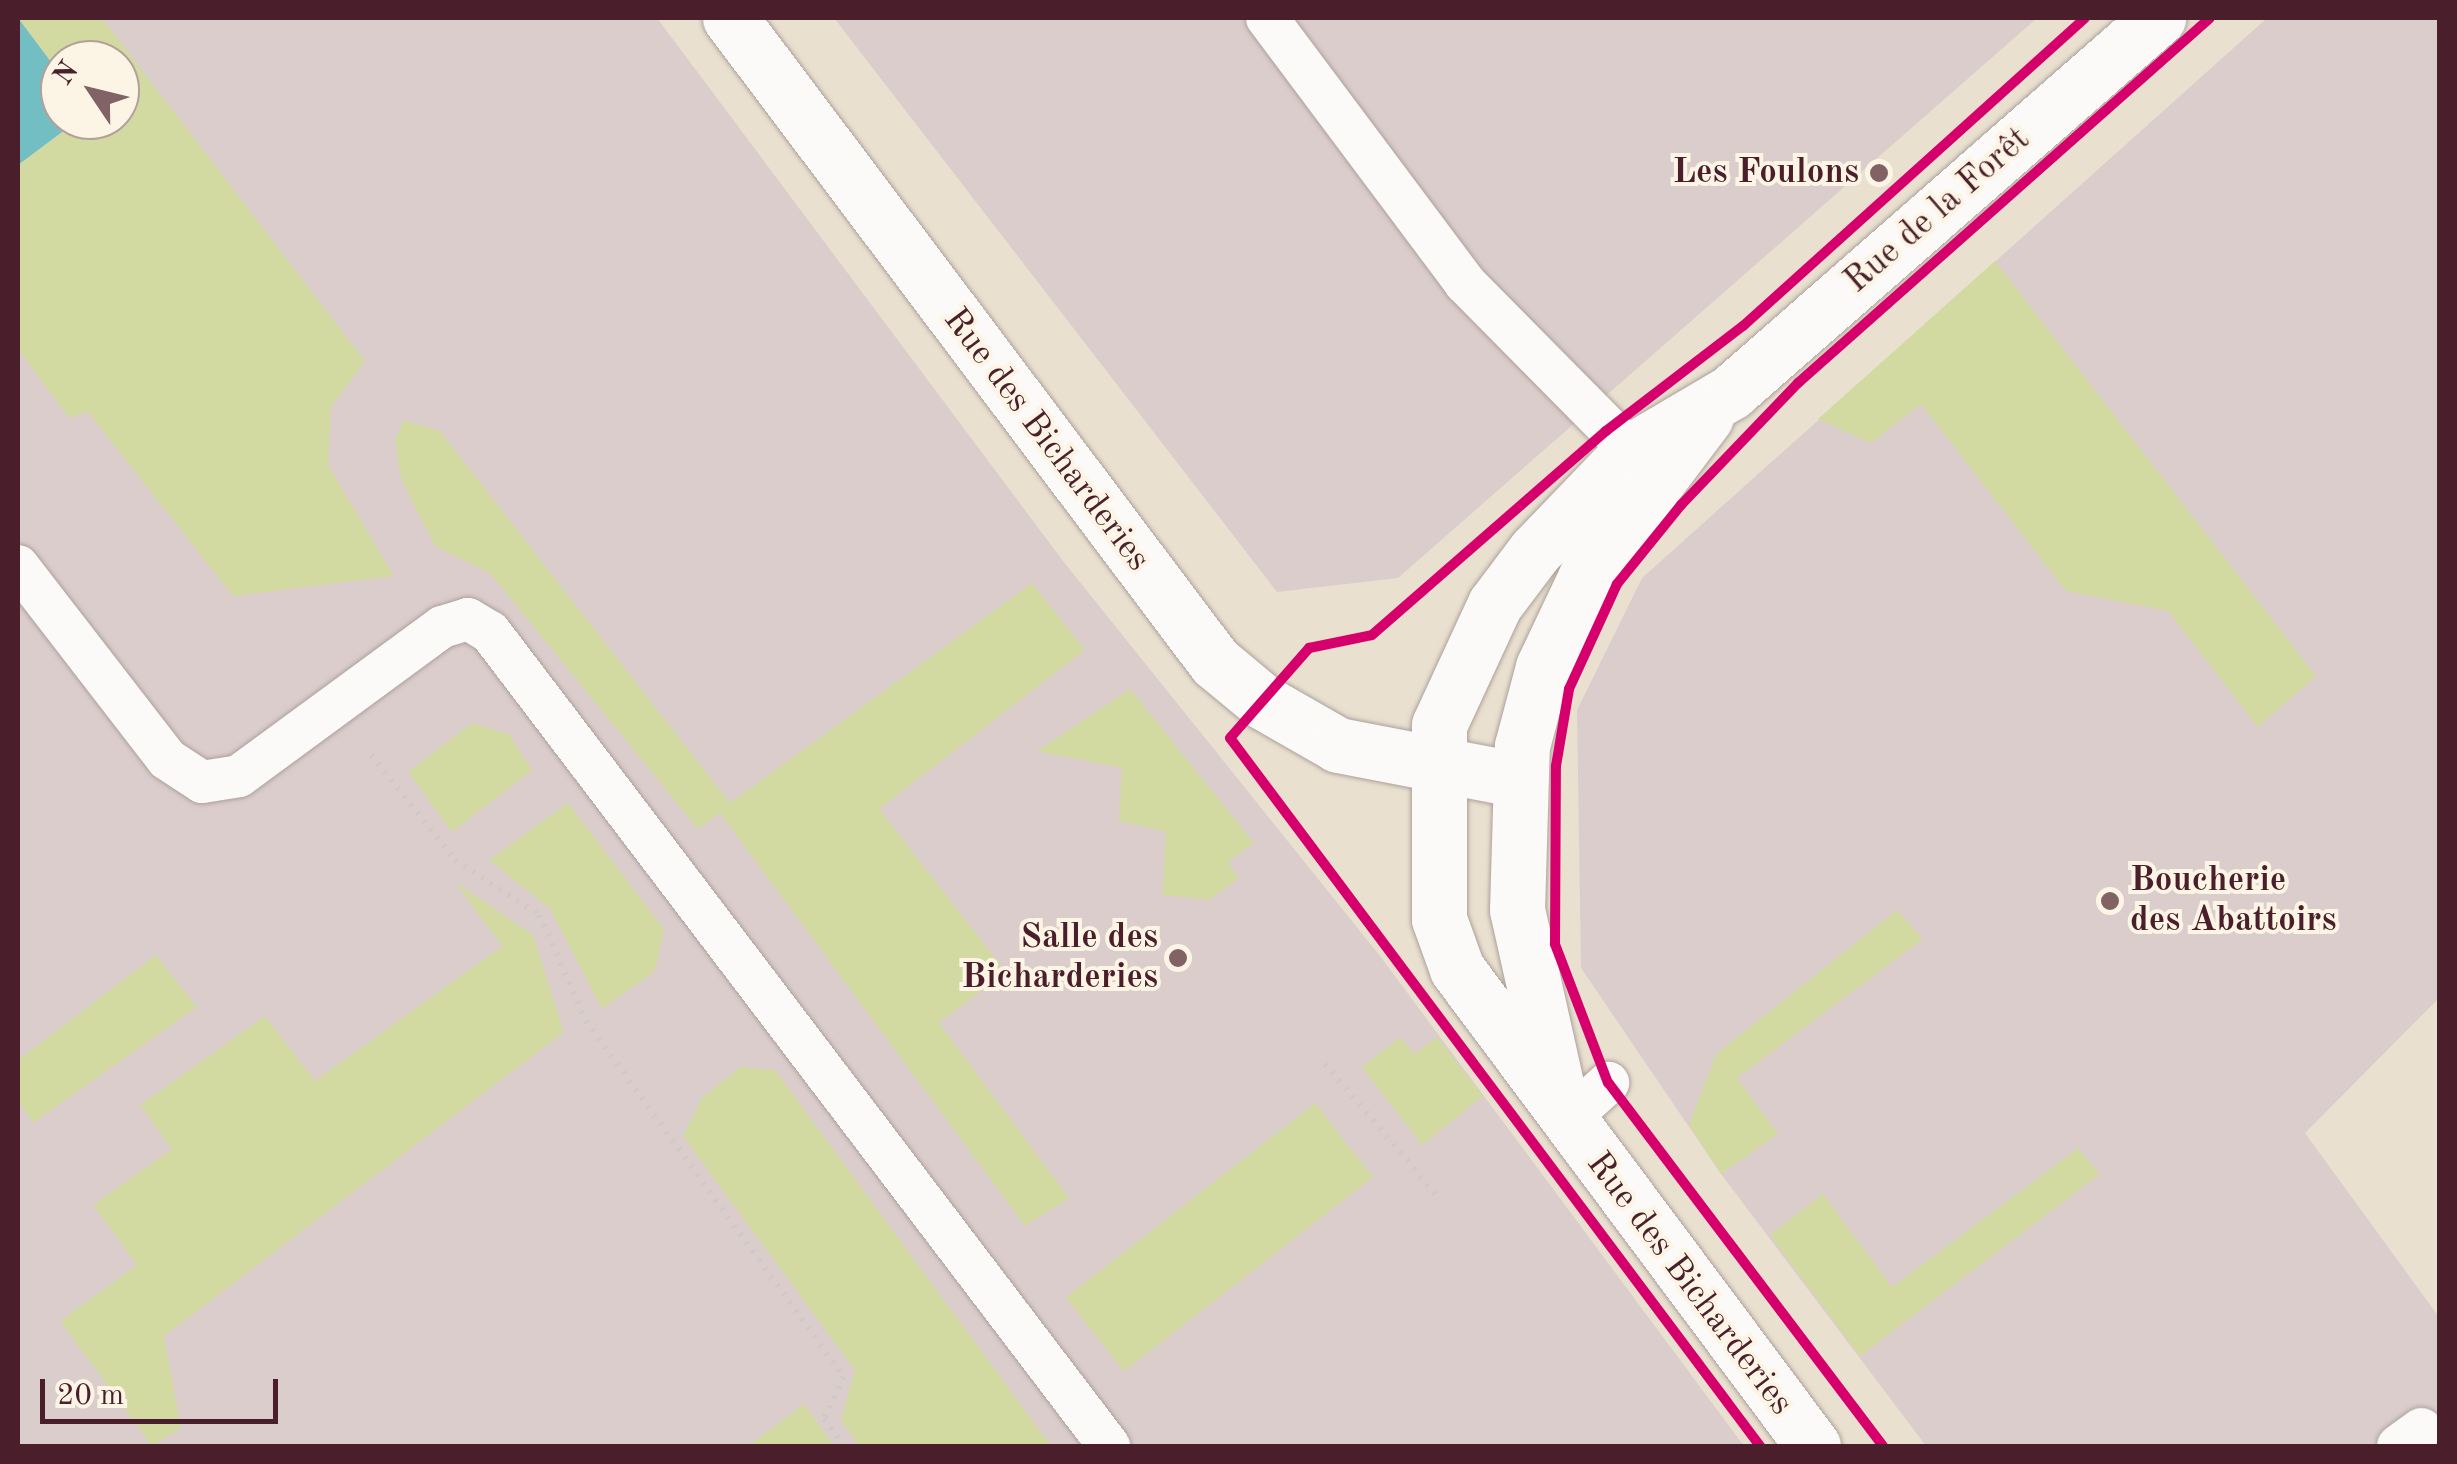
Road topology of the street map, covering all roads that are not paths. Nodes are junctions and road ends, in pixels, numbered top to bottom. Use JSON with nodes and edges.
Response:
{"nodes":[{"id":1,"x":730,"y":18,"type":"edge"},
{"id":2,"x":1268,"y":18,"type":"edge"},
{"id":3,"x":2158,"y":18,"type":"edge"},
{"id":4,"x":1716,"y":403,"type":"junction"},
{"id":5,"x":1632,"y":450,"type":"junction"},
{"id":6,"x":18,"y":566,"type":"edge"},
{"id":7,"x":1435,"y":768,"type":"junction"},
{"id":8,"x":1519,"y":780,"type":"junction"},
{"id":9,"x":1608,"y":1083,"type":"dead end"},
{"id":10,"x":1566,"y":1121,"type":"junction"},
{"id":11,"x":1108,"y":1446,"type":"edge"},
{"id":12,"x":1812,"y":1446,"type":"edge"}],
"edges":[{"from":1,"to":7,"type":"street","name":"Rue des Bicharderies"},
{"from":2,"to":5,"type":"lane"},
{"from":3,"to":4,"type":"street","name":"Rue de la Forêt"},
{"from":4,"to":5,"type":"street","name":"Rue de la Forêt"},
{"from":4,"to":8,"type":"street","name":"Rue de la Forêt"},
{"from":5,"to":7,"type":"street","name":"Rue de la Forêt"},
{"from":6,"to":11,"type":"lane"},
{"from":7,"to":8,"type":"street","name":"Rue des Bicharderies"},
{"from":7,"to":10,"type":"street","name":"Rue des Bicharderies"},
{"from":8,"to":10,"type":"street","name":"Rue des Bicharderies"},
{"from":9,"to":10,"type":"lane"},
{"from":10,"to":12,"type":"street","name":"Rue des Bicharderies"}]}
